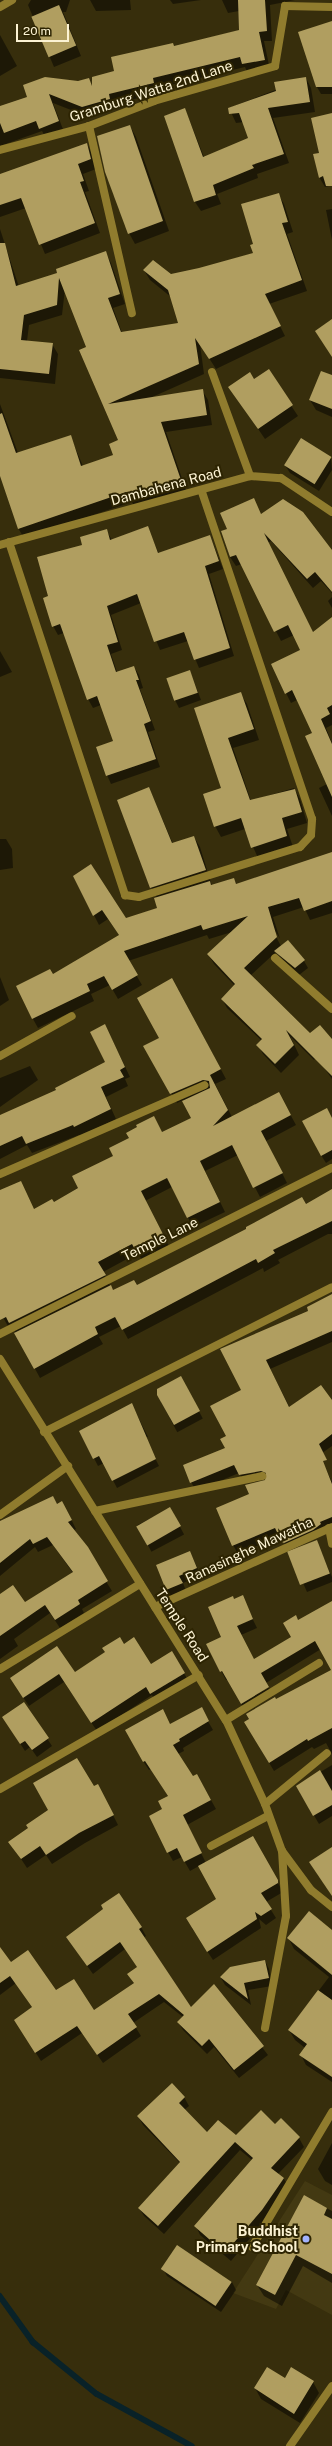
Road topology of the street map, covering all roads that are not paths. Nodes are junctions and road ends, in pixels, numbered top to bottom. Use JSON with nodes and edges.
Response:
{"nodes":[{"id":1,"x":12,"y":0,"type":"edge"},
{"id":2,"x":0,"y":7,"type":"edge"},
{"id":3,"x":332,"y":7,"type":"edge"},
{"id":4,"x":89,"y":126,"type":"junction"},
{"id":5,"x":0,"y":150,"type":"edge"},
{"id":6,"x":132,"y":313,"type":"dead end"},
{"id":7,"x":212,"y":372,"type":"dead end"},
{"id":8,"x":250,"y":476,"type":"junction"},
{"id":9,"x":201,"y":490,"type":"junction"},
{"id":10,"x":332,"y":512,"type":"edge"},
{"id":11,"x":9,"y":542,"type":"junction"},
{"id":12,"x":0,"y":545,"type":"edge"},
{"id":13,"x":275,"y":958,"type":"dead end"},
{"id":14,"x":332,"y":1008,"type":"edge"},
{"id":15,"x":72,"y":1016,"type":"dead end"},
{"id":16,"x":0,"y":1056,"type":"edge"},
{"id":17,"x":205,"y":1085,"type":"dead end"},
{"id":18,"x":332,"y":1168,"type":"edge"},
{"id":19,"x":0,"y":1174,"type":"edge"},
{"id":20,"x":332,"y":1287,"type":"edge"},
{"id":21,"x":0,"y":1334,"type":"edge"},
{"id":22,"x":0,"y":1359,"type":"edge"},
{"id":23,"x":44,"y":1432,"type":"junction"},
{"id":24,"x":68,"y":1466,"type":"junction"},
{"id":25,"x":262,"y":1476,"type":"dead end"},
{"id":26,"x":95,"y":1511,"type":"junction"},
{"id":27,"x":0,"y":1515,"type":"edge"},
{"id":28,"x":330,"y":1527,"type":"edge"},
{"id":29,"x":332,"y":1544,"type":"edge"},
{"id":30,"x":140,"y":1584,"type":"junction"},
{"id":31,"x":156,"y":1607,"type":"junction"},
{"id":32,"x":319,"y":1663,"type":"dead end"},
{"id":33,"x":0,"y":1670,"type":"edge"},
{"id":34,"x":199,"y":1675,"type":"junction"},
{"id":35,"x":226,"y":1720,"type":"junction"},
{"id":36,"x":327,"y":1754,"type":"dead end"},
{"id":37,"x":0,"y":1789,"type":"edge"},
{"id":38,"x":265,"y":1804,"type":"junction"},
{"id":39,"x":268,"y":1816,"type":"junction"},
{"id":40,"x":211,"y":1846,"type":"dead end"},
{"id":41,"x":282,"y":1851,"type":"junction"},
{"id":42,"x":332,"y":1907,"type":"edge"},
{"id":43,"x":265,"y":2028,"type":"dead end"},
{"id":44,"x":332,"y":2112,"type":"edge"},
{"id":45,"x":252,"y":2247,"type":"dead end"},
{"id":46,"x":332,"y":2386,"type":"edge"},
{"id":47,"x":290,"y":2446,"type":"edge"}],
"edges":[{"from":1,"to":2,"type":"street"},
{"from":3,"to":4,"type":"street","name":"Gramburg Watta 2nd Lane"},
{"from":4,"to":5,"type":"street","name":"Gramburg Watta 2nd Lane"},
{"from":4,"to":6,"type":"street"},
{"from":7,"to":8,"type":"street"},
{"from":8,"to":9,"type":"street","name":"Dambahena Road"},
{"from":8,"to":10,"type":"street","name":"Dambahena Road"},
{"from":9,"to":11,"type":"street","name":"Dambahena Road"},
{"from":9,"to":11,"type":"street"},
{"from":11,"to":12,"type":"street","name":"Dambahena Road"},
{"from":13,"to":14,"type":"street"},
{"from":15,"to":16,"type":"street"},
{"from":17,"to":19,"type":"street"},
{"from":18,"to":21,"type":"street","name":"Temple Lane"},
{"from":20,"to":23,"type":"street"},
{"from":22,"to":23,"type":"street","name":"Temple Road"},
{"from":23,"to":24,"type":"street","name":"Temple Road"},
{"from":24,"to":26,"type":"street","name":"Temple Road"},
{"from":24,"to":27,"type":"street"},
{"from":25,"to":26,"type":"street"},
{"from":26,"to":30,"type":"street","name":"Temple Road"},
{"from":28,"to":29,"type":"street"},
{"from":28,"to":31,"type":"street","name":"Ranasinghe Mawatha"},
{"from":30,"to":31,"type":"street","name":"Temple Road"},
{"from":30,"to":33,"type":"street"},
{"from":31,"to":34,"type":"street","name":"Temple Road"},
{"from":32,"to":35,"type":"street"},
{"from":34,"to":35,"type":"street","name":"Temple Road"},
{"from":34,"to":37,"type":"street"},
{"from":35,"to":38,"type":"street","name":"Temple Road"},
{"from":36,"to":38,"type":"street"},
{"from":38,"to":39,"type":"street","name":"Temple Road"},
{"from":39,"to":40,"type":"street"},
{"from":39,"to":41,"type":"street","name":"Temple Road"},
{"from":41,"to":42,"type":"street","name":"Temple Road"},
{"from":41,"to":43,"type":"street"},
{"from":44,"to":45,"type":"street"},
{"from":46,"to":47,"type":"street"}]}
